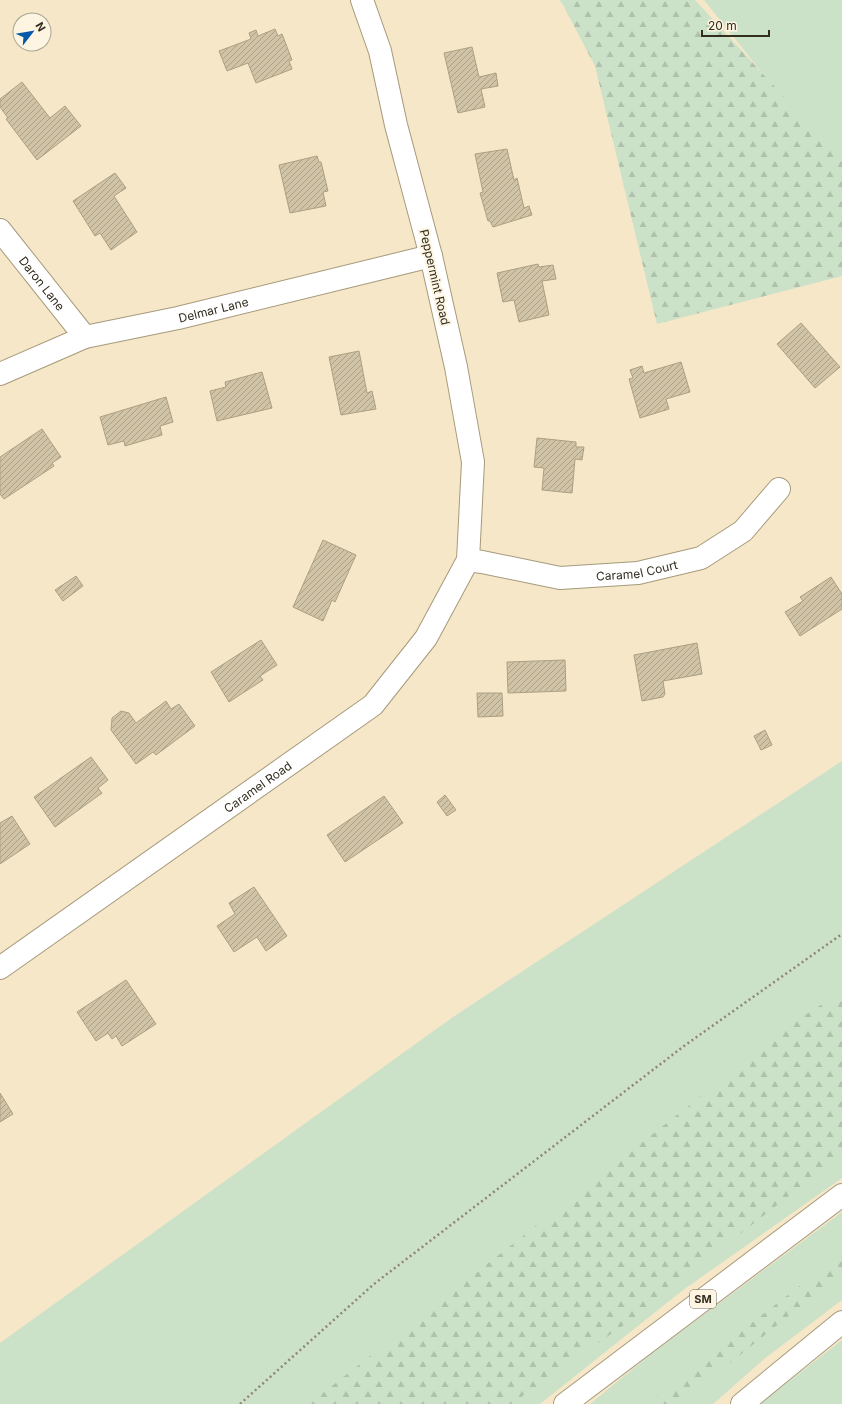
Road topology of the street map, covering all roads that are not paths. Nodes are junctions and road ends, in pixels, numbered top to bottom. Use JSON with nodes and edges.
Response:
{"nodes":[{"id":1,"x":362,"y":0,"type":"edge"},
{"id":2,"x":0,"y":230,"type":"edge"},
{"id":3,"x":431,"y":256,"type":"junction"},
{"id":4,"x":85,"y":338,"type":"junction"},
{"id":5,"x":0,"y":374,"type":"edge"},
{"id":6,"x":779,"y":489,"type":"dead end"},
{"id":7,"x":468,"y":560,"type":"junction"},
{"id":8,"x":0,"y":968,"type":"edge"},
{"id":9,"x":842,"y":1195,"type":"edge"},
{"id":10,"x":842,"y":1322,"type":"edge"},
{"id":11,"x":565,"y":1404,"type":"edge"},
{"id":12,"x":742,"y":1404,"type":"edge"}],
"edges":[{"from":1,"to":3,"type":"main road","name":"Peppermint Road"},
{"from":2,"to":4,"type":"main road","name":"Daron Lane"},
{"from":3,"to":4,"type":"main road","name":"Delmar Lane"},
{"from":3,"to":7,"type":"main road","name":"Peppermint Road"},
{"from":4,"to":5,"type":"main road","name":"Delmar Lane"},
{"from":6,"to":7,"type":"main road","name":"Caramel Court"},
{"from":7,"to":8,"type":"main road","name":"Caramel Road"},
{"from":9,"to":11,"type":"main road","number":"SM"},
{"from":10,"to":12,"type":"main road"}]}
